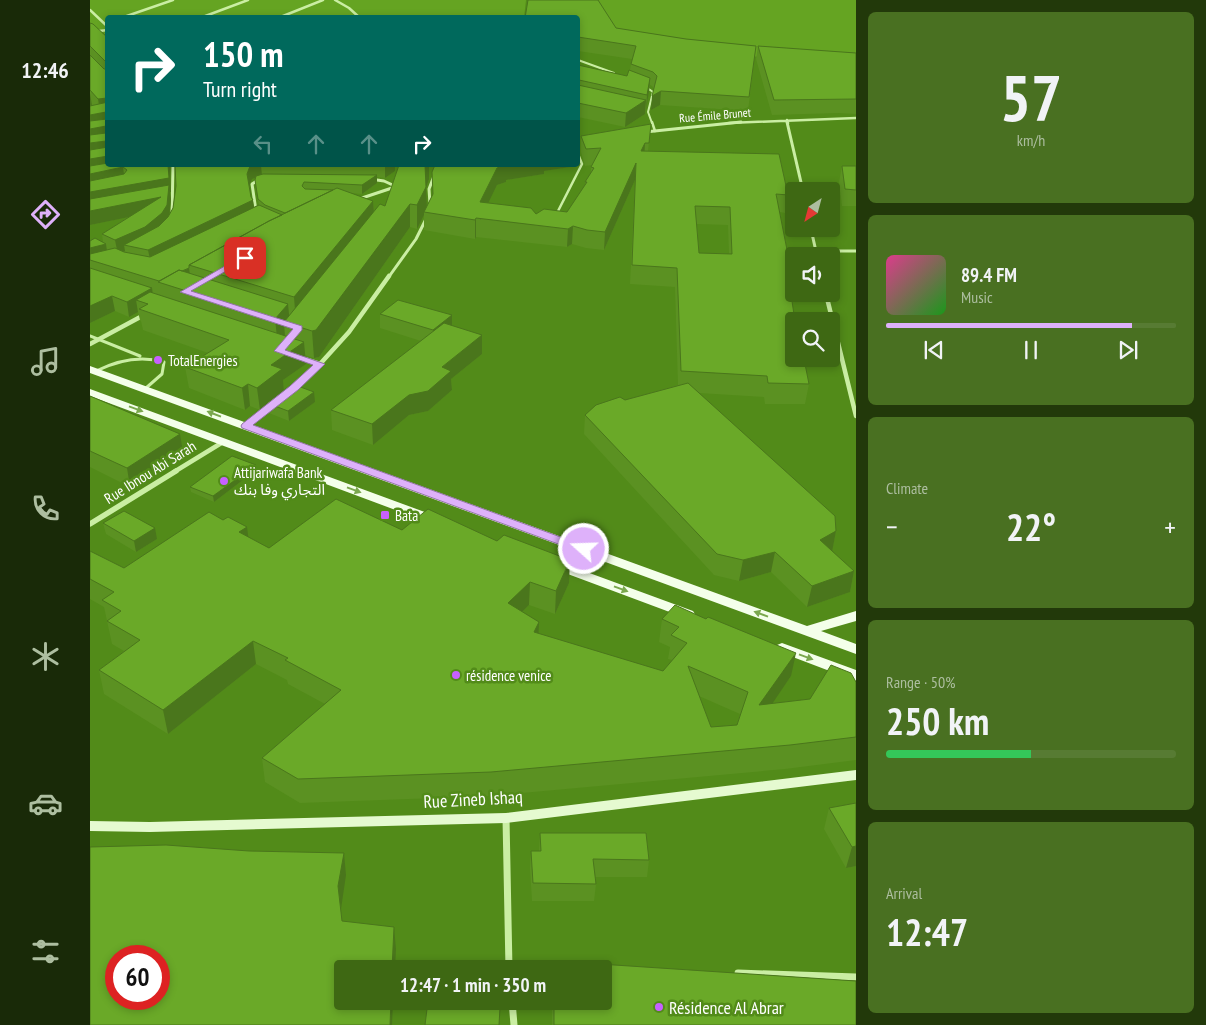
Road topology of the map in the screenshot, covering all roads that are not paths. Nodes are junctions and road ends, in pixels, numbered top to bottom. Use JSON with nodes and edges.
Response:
{"nodes":[{"id":1,"x":173,"y":0,"type":"edge"},
{"id":2,"x":248,"y":0,"type":"edge"},
{"id":3,"x":323,"y":0,"type":"edge"},
{"id":4,"x":335,"y":0,"type":"edge"},
{"id":5,"x":90,"y":10,"type":"edge"},
{"id":6,"x":130,"y":15,"type":"edge"},
{"id":7,"x":208,"y":15,"type":"edge"},
{"id":8,"x":286,"y":15,"type":"edge"},
{"id":9,"x":356,"y":15,"type":"edge"},
{"id":10,"x":105,"y":22,"type":"edge"},
{"id":11,"x":105,"y":30,"type":"edge"},
{"id":12,"x":90,"y":32,"type":"edge"},
{"id":13,"x":580,"y":61,"type":"edge"},
{"id":14,"x":620,"y":76,"type":"edge"},
{"id":15,"x":642,"y":85,"type":"edge"},
{"id":16,"x":639,"y":110,"type":"edge"},
{"id":17,"x":648,"y":112,"type":"junction"},
{"id":18,"x":856,"y":118,"type":"edge"},
{"id":19,"x":787,"y":120,"type":"junction"},
{"id":20,"x":655,"y":131,"type":"junction"},
{"id":21,"x":636,"y":134,"type":"edge"},
{"id":22,"x":580,"y":159,"type":"edge"},
{"id":23,"x":172,"y":167,"type":"edge"},
{"id":24,"x":442,"y":174,"type":"edge"},
{"id":25,"x":434,"y":176,"type":"junction"},
{"id":26,"x":425,"y":178,"type":"edge"},
{"id":27,"x":262,"y":179,"type":"edge"},
{"id":28,"x":360,"y":179,"type":"edge"},
{"id":29,"x":801,"y":182,"type":"edge"},
{"id":30,"x":406,"y":183,"type":"edge"},
{"id":31,"x":397,"y":186,"type":"junction"},
{"id":32,"x":394,"y":193,"type":"edge"},
{"id":33,"x":173,"y":195,"type":"junction"},
{"id":34,"x":164,"y":196,"type":"edge"},
{"id":35,"x":354,"y":199,"type":"edge"},
{"id":36,"x":260,"y":215,"type":"edge"},
{"id":37,"x":554,"y":216,"type":"edge"},
{"id":38,"x":172,"y":221,"type":"edge"},
{"id":39,"x":856,"y":251,"type":"edge"},
{"id":40,"x":840,"y":252,"type":"edge"},
{"id":41,"x":828,"y":302,"type":"edge"},
{"id":42,"x":147,"y":314,"type":"edge"},
{"id":43,"x":90,"y":336,"type":"edge"},
{"id":44,"x":99,"y":340,"type":"junction"},
{"id":45,"x":90,"y":344,"type":"edge"},
{"id":46,"x":295,"y":356,"type":"edge"},
{"id":47,"x":142,"y":357,"type":"junction"},
{"id":48,"x":320,"y":364,"type":"junction"},
{"id":49,"x":93,"y":370,"type":"edge"},
{"id":50,"x":848,"y":386,"type":"junction"},
{"id":51,"x":856,"y":386,"type":"edge"},
{"id":52,"x":146,"y":388,"type":"junction"},
{"id":53,"x":90,"y":392,"type":"edge"},
{"id":54,"x":287,"y":394,"type":"edge"},
{"id":55,"x":280,"y":399,"type":"edge"},
{"id":56,"x":856,"y":416,"type":"edge"},
{"id":57,"x":246,"y":426,"type":"junction"},
{"id":58,"x":223,"y":442,"type":"junction"},
{"id":59,"x":90,"y":524,"type":"edge"},
{"id":60,"x":451,"y":526,"type":"edge"},
{"id":61,"x":543,"y":560,"type":"edge"},
{"id":62,"x":856,"y":616,"type":"edge"},
{"id":63,"x":700,"y":618,"type":"edge"},
{"id":64,"x":805,"y":631,"type":"junction"},
{"id":65,"x":773,"y":645,"type":"edge"},
{"id":66,"x":856,"y":649,"type":"edge"},
{"id":67,"x":856,"y":676,"type":"edge"},
{"id":68,"x":856,"y":775,"type":"edge"},
{"id":69,"x":506,"y":818,"type":"junction"},
{"id":70,"x":90,"y":826,"type":"edge"},
{"id":71,"x":509,"y":960,"type":"edge"},
{"id":72,"x":729,"y":973,"type":"edge"},
{"id":73,"x":856,"y":977,"type":"edge"},
{"id":74,"x":513,"y":1010,"type":"edge"},
{"id":75,"x":514,"y":1025,"type":"edge"}],
"edges":[{"from":1,"to":6,"type":"street"},
{"from":2,"to":7,"type":"street"},
{"from":3,"to":8,"type":"street"},
{"from":4,"to":9,"type":"street"},
{"from":5,"to":10,"type":"street"},
{"from":11,"to":12,"type":"street"},
{"from":13,"to":14,"type":"lane"},
{"from":15,"to":17,"type":"lane"},
{"from":16,"to":17,"type":"lane"},
{"from":17,"to":20,"type":"lane"},
{"from":18,"to":19,"type":"street","name":"Rue Émile Brunet"},
{"from":19,"to":20,"type":"street","name":"Rue Émile Brunet"},
{"from":19,"to":29,"type":"street"},
{"from":20,"to":21,"type":"street","name":"Rue Émile Brunet"},
{"from":22,"to":37,"type":"lane"},
{"from":23,"to":33,"type":"street"},
{"from":24,"to":25,"type":"street"},
{"from":25,"to":26,"type":"street"},
{"from":25,"to":48,"type":"street"},
{"from":27,"to":36,"type":"street"},
{"from":28,"to":31,"type":"street"},
{"from":30,"to":31,"type":"street"},
{"from":31,"to":32,"type":"street"},
{"from":31,"to":35,"type":"street"},
{"from":33,"to":34,"type":"street"},
{"from":33,"to":38,"type":"street"},
{"from":39,"to":40,"type":"street"},
{"from":41,"to":50,"type":"street"},
{"from":42,"to":44,"type":"street"},
{"from":43,"to":44,"type":"lane"},
{"from":44,"to":45,"type":"street"},
{"from":44,"to":47,"type":"lane"},
{"from":46,"to":48,"type":"street"},
{"from":47,"to":49,"type":"lane"},
{"from":47,"to":52,"type":"lane"},
{"from":48,"to":54,"type":"street"},
{"from":49,"to":52,"type":"main road"},
{"from":50,"to":51,"type":"street"},
{"from":50,"to":56,"type":"street"},
{"from":57,"to":52,"type":"main road","one_way":true},
{"from":53,"to":58,"type":"main road","one_way":true},
{"from":55,"to":57,"type":"street"},
{"from":64,"to":57,"type":"main road","one_way":true},
{"from":58,"to":59,"type":"street","name":"Rue Ibnou Abi Sarah"},
{"from":58,"to":60,"type":"main road","one_way":true},
{"from":61,"to":63,"type":"main road","one_way":true},
{"from":62,"to":64,"type":"main road"},
{"from":64,"to":66,"type":"main road"},
{"from":65,"to":67,"type":"main road","one_way":true},
{"from":68,"to":69,"type":"street","name":"Rue Zineb Ishaq"},
{"from":69,"to":70,"type":"street","name":"Rue Zineb Ishaq"},
{"from":69,"to":71,"type":"street"},
{"from":72,"to":73,"type":"street"},
{"from":74,"to":75,"type":"street"}]}
